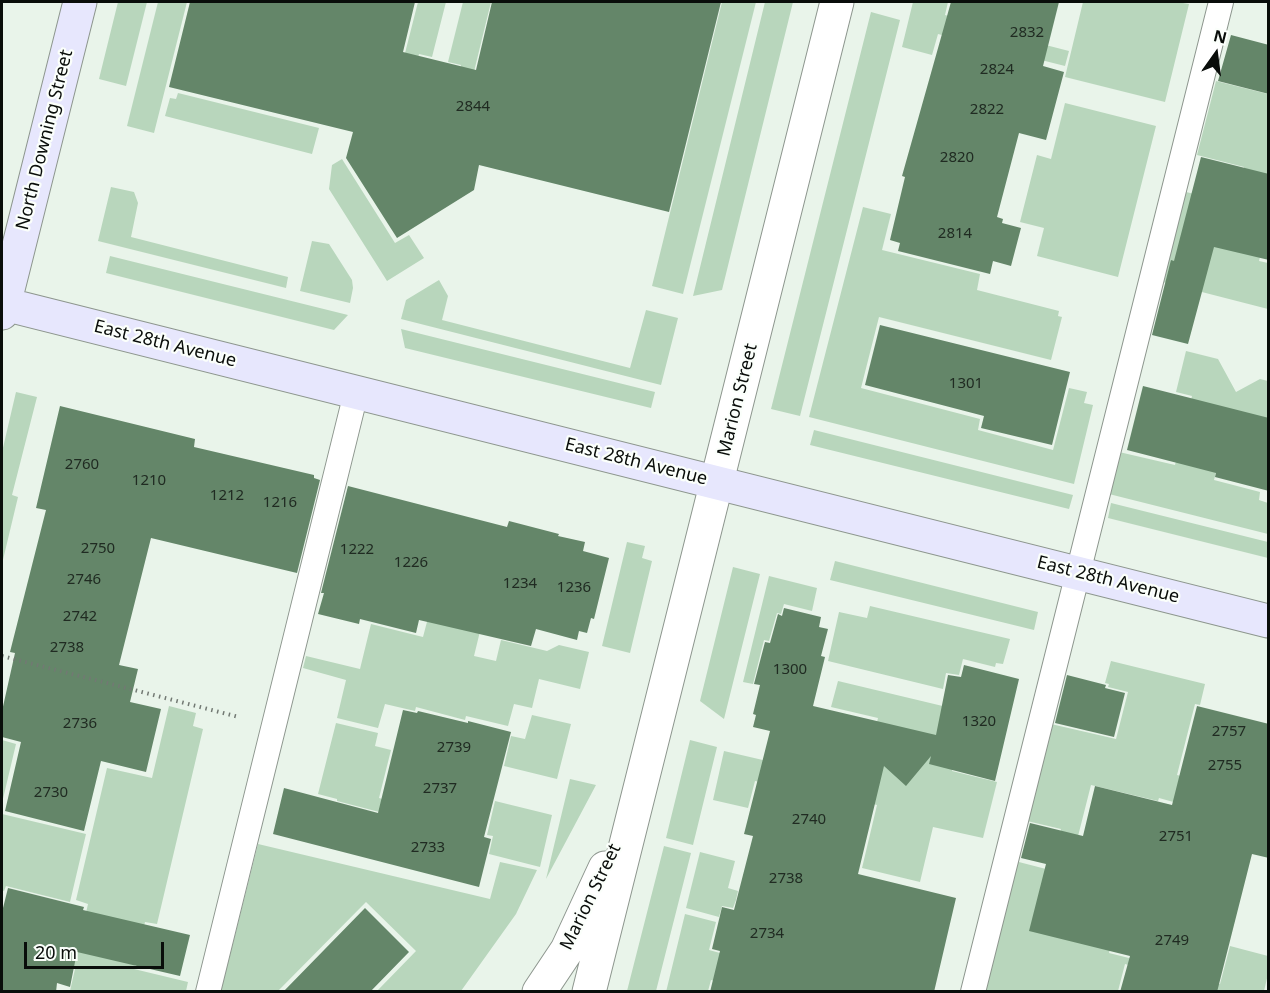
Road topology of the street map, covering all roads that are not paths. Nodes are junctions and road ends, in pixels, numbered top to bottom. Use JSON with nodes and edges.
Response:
{"nodes":[{"id":1,"x":80,"y":2,"type":"edge"},
{"id":2,"x":837,"y":2,"type":"edge"},
{"id":3,"x":1221,"y":2,"type":"edge"},
{"id":4,"x":2,"y":307,"type":"edge"},
{"id":5,"x":356,"y":393,"type":"junction"},
{"id":6,"x":717,"y":483,"type":"junction"},
{"id":7,"x":1078,"y":573,"type":"junction"},
{"id":8,"x":1269,"y":621,"type":"edge"},
{"id":9,"x":638,"y":799,"type":"junction"},
{"id":10,"x":208,"y":992,"type":"edge"},
{"id":11,"x":539,"y":992,"type":"edge"},
{"id":12,"x":589,"y":992,"type":"edge"},
{"id":13,"x":973,"y":992,"type":"edge"}],
"edges":[{"from":1,"to":4,"type":"street","name":"North Downing Street"},
{"from":2,"to":6,"type":"street","name":"Marion Street"},
{"from":3,"to":7,"type":"lane"},
{"from":4,"to":5,"type":"street","name":"East 28th Avenue"},
{"from":5,"to":6,"type":"street","name":"East 28th Avenue"},
{"from":5,"to":10,"type":"lane"},
{"from":6,"to":7,"type":"street","name":"East 28th Avenue"},
{"from":6,"to":9,"type":"street","name":"Marion Street"},
{"from":7,"to":8,"type":"street","name":"East 28th Avenue"},
{"from":7,"to":13,"type":"lane"},
{"from":9,"to":11,"type":"street","name":"Marion Street"},
{"from":9,"to":12,"type":"street","name":"Marion Street"}]}
